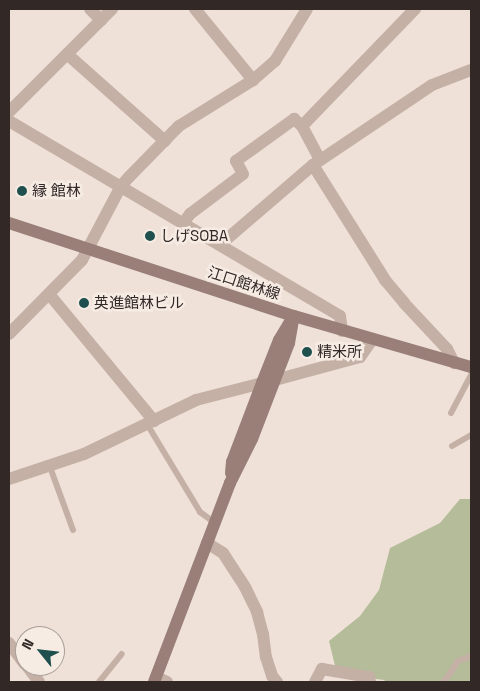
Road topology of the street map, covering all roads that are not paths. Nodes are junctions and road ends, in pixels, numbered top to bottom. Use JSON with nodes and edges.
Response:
{"nodes":[{"id":1,"x":90,"y":9,"type":"edge"},
{"id":2,"x":112,"y":9,"type":"edge"},
{"id":3,"x":195,"y":9,"type":"edge"},
{"id":4,"x":415,"y":9,"type":"edge"},
{"id":5,"x":304,"y":10,"type":"edge"},
{"id":6,"x":101,"y":20,"type":"junction"},
{"id":7,"x":68,"y":54,"type":"junction"},
{"id":8,"x":471,"y":70,"type":"edge"},
{"id":9,"x":253,"y":80,"type":"junction"},
{"id":10,"x":9,"y":112,"type":"edge"},
{"id":11,"x":9,"y":121,"type":"edge"},
{"id":12,"x":302,"y":126,"type":"junction"},
{"id":13,"x":165,"y":141,"type":"junction"},
{"id":14,"x":317,"y":163,"type":"junction"},
{"id":15,"x":121,"y":186,"type":"junction"},
{"id":16,"x":184,"y":222,"type":"junction"},
{"id":17,"x":9,"y":223,"type":"edge"},
{"id":18,"x":221,"y":244,"type":"junction"},
{"id":19,"x":90,"y":249,"type":"junction"},
{"id":20,"x":50,"y":294,"type":"junction"},
{"id":21,"x":294,"y":316,"type":"junction"},
{"id":22,"x":342,"y":331,"type":"junction"},
{"id":23,"x":9,"y":334,"type":"edge"},
{"id":24,"x":372,"y":340,"type":"junction"},
{"id":25,"x":454,"y":363,"type":"junction"},
{"id":26,"x":471,"y":367,"type":"edge"},
{"id":27,"x":471,"y":375,"type":"edge"},
{"id":28,"x":275,"y":380,"type":"junction"},
{"id":29,"x":262,"y":383,"type":"junction"},
{"id":30,"x":451,"y":413,"type":"dead end"},
{"id":31,"x":150,"y":422,"type":"junction"},
{"id":32,"x":471,"y":435,"type":"edge"},
{"id":33,"x":452,"y":446,"type":"dead end"},
{"id":34,"x":50,"y":467,"type":"junction"},
{"id":35,"x":9,"y":480,"type":"edge"},
{"id":36,"x":230,"y":483,"type":"junction"},
{"id":37,"x":214,"y":522,"type":"junction"},
{"id":38,"x":73,"y":530,"type":"dead end"},
{"id":39,"x":207,"y":543,"type":"junction"},
{"id":40,"x":122,"y":654,"type":"dead end"},
{"id":41,"x":471,"y":656,"type":"edge"},
{"id":42,"x":159,"y":680,"type":"edge"},
{"id":43,"x":99,"y":682,"type":"edge"},
{"id":44,"x":277,"y":682,"type":"edge"},
{"id":45,"x":315,"y":682,"type":"edge"},
{"id":46,"x":370,"y":682,"type":"edge"},
{"id":47,"x":444,"y":682,"type":"edge"}],
"edges":[{"from":1,"to":6,"type":"street"},
{"from":2,"to":6,"type":"street"},
{"from":3,"to":9,"type":"street"},
{"from":4,"to":12,"type":"street"},
{"from":5,"to":9,"type":"street"},
{"from":6,"to":7,"type":"street"},
{"from":7,"to":10,"type":"street"},
{"from":7,"to":13,"type":"street"},
{"from":8,"to":14,"type":"street"},
{"from":9,"to":13,"type":"street"},
{"from":11,"to":15,"type":"street"},
{"from":12,"to":14,"type":"street"},
{"from":12,"to":16,"type":"street"},
{"from":13,"to":15,"type":"street"},
{"from":14,"to":18,"type":"street"},
{"from":14,"to":25,"type":"street"},
{"from":15,"to":16,"type":"street"},
{"from":15,"to":19,"type":"street"},
{"from":16,"to":18,"type":"street"},
{"from":17,"to":19,"type":"street","name":"江口館林線"},
{"from":18,"to":22,"type":"street"},
{"from":19,"to":20,"type":"street"},
{"from":19,"to":21,"type":"street","name":"江口館林線"},
{"from":20,"to":23,"type":"street"},
{"from":20,"to":31,"type":"street"},
{"from":21,"to":22,"type":"street","name":"江口館林線"},
{"from":21,"to":28,"type":"street"},
{"from":21,"to":29,"type":"street"},
{"from":22,"to":24,"type":"street","name":"江口館林線"},
{"from":24,"to":25,"type":"street","name":"江口館林線"},
{"from":24,"to":28,"type":"street"},
{"from":25,"to":26,"type":"street","name":"江口館林線"},
{"from":27,"to":30,"type":"lane"},
{"from":28,"to":36,"type":"street"},
{"from":29,"to":31,"type":"street"},
{"from":29,"to":36,"type":"street"},
{"from":31,"to":34,"type":"street"},
{"from":31,"to":37,"type":"lane"},
{"from":32,"to":33,"type":"lane"},
{"from":34,"to":35,"type":"street"},
{"from":34,"to":38,"type":"lane"},
{"from":36,"to":37,"type":"street"},
{"from":37,"to":39,"type":"street"},
{"from":39,"to":42,"type":"street"},
{"from":39,"to":44,"type":"street"},
{"from":40,"to":43,"type":"lane"},
{"from":41,"to":47,"type":"lane"},
{"from":45,"to":46,"type":"street"}]}
